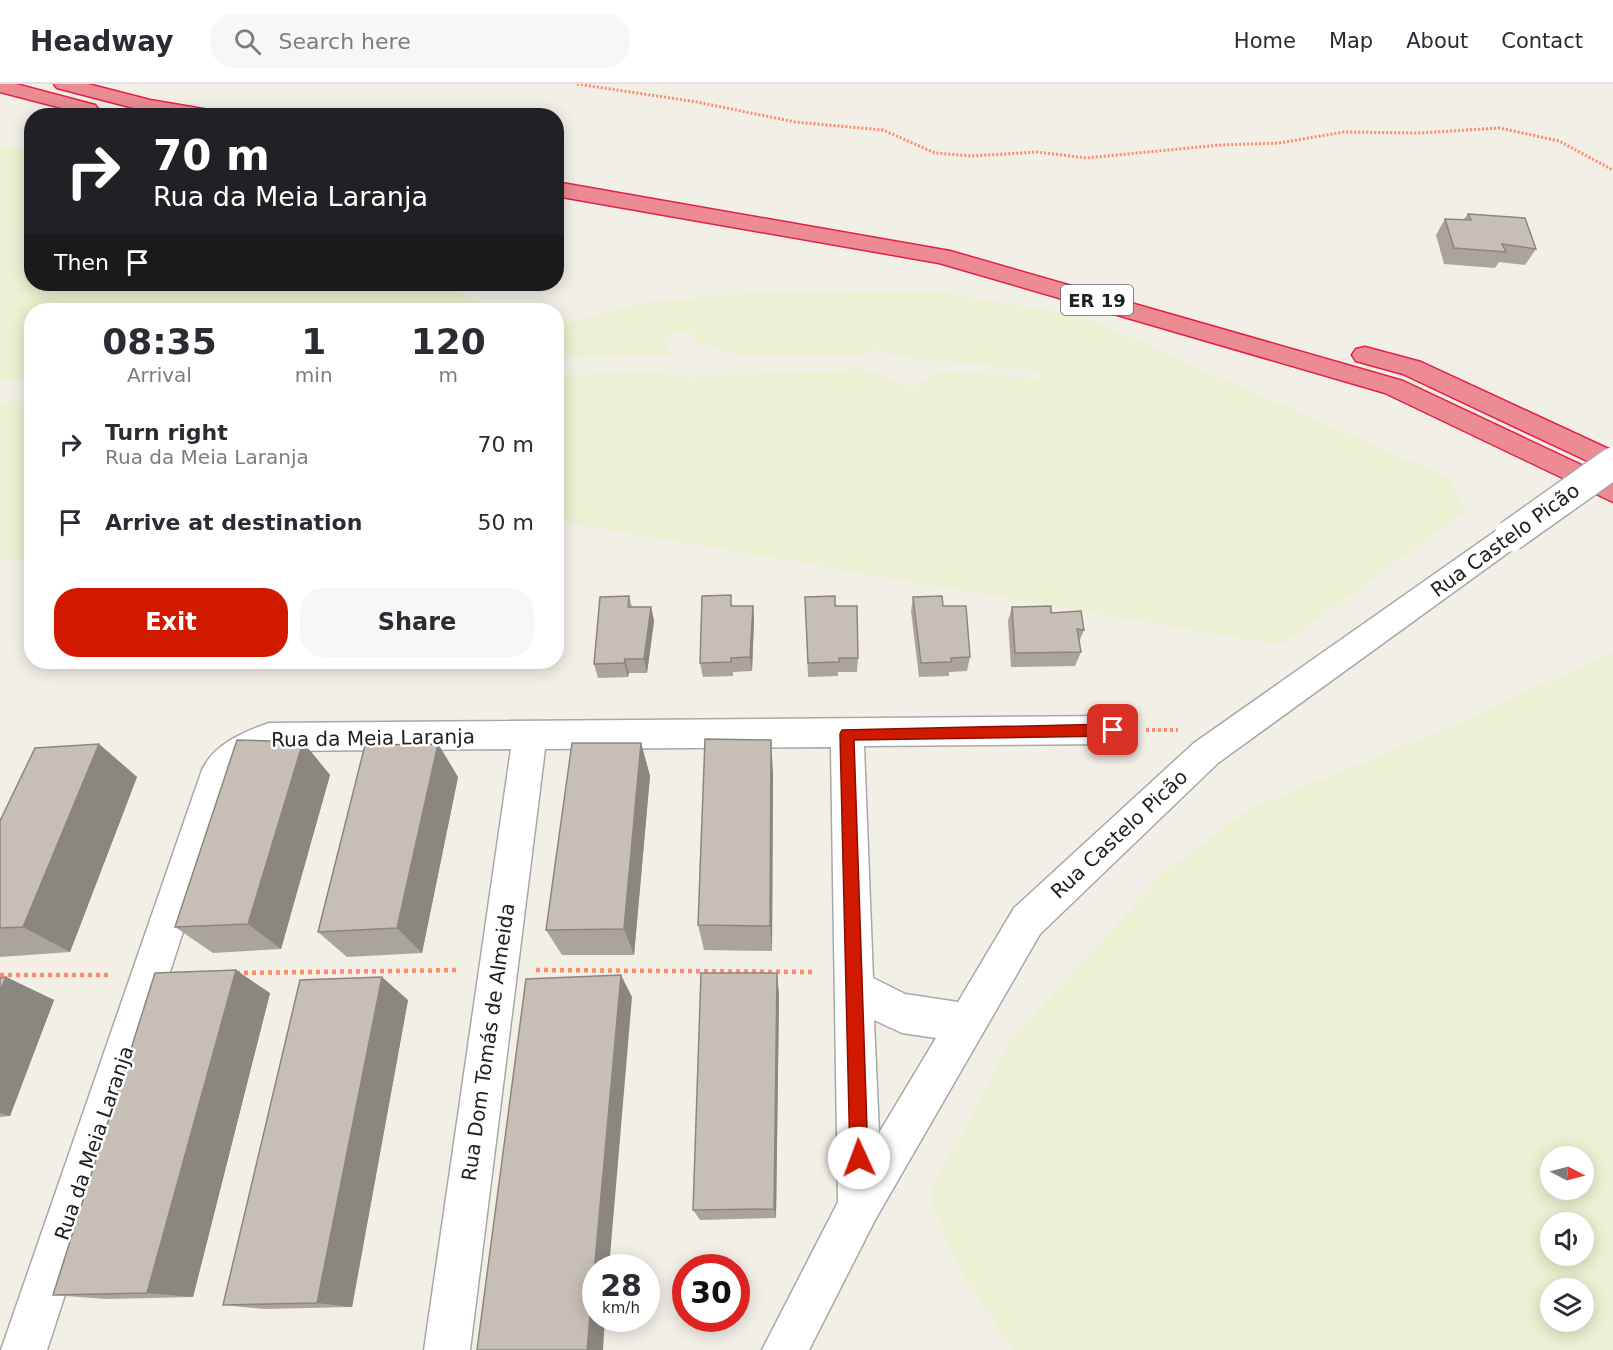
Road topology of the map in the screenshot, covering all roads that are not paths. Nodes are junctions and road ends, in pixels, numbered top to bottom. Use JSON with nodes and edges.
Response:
{"nodes":[{"id":1,"x":64,"y":84,"type":"edge"},
{"id":2,"x":0,"y":86,"type":"edge"},
{"id":3,"x":83,"y":108,"type":"edge"},
{"id":4,"x":161,"y":108,"type":"edge"},
{"id":5,"x":564,"y":172,"type":"edge"},
{"id":6,"x":564,"y":190,"type":"edge"},
{"id":7,"x":1613,"y":463,"type":"edge"},
{"id":8,"x":1613,"y":492,"type":"edge"},
{"id":9,"x":1113,"y":730,"type":"dead end"},
{"id":10,"x":530,"y":734,"type":"junction"},
{"id":11,"x":847,"y":734,"type":"junction"},
{"id":12,"x":854,"y":981,"type":"junction"},
{"id":13,"x":968,"y":1023,"type":"junction"},
{"id":14,"x":860,"y":1205,"type":"junction"},
{"id":15,"x":24,"y":1350,"type":"edge"},
{"id":16,"x":447,"y":1350,"type":"edge"},
{"id":17,"x":785,"y":1350,"type":"edge"}],
"edges":[{"from":1,"to":4,"type":"highway"},
{"from":2,"to":3,"type":"highway"},
{"from":5,"to":7,"type":"highway","number":"ER 19"},
{"from":6,"to":8,"type":"highway","number":"ER 19"},
{"from":7,"to":13,"type":"street","name":"Rua Castelo Picão","bridge":true},
{"from":9,"to":11,"type":"street","name":"Rua da Meia Laranja"},
{"from":10,"to":11,"type":"street","name":"Rua da Meia Laranja"},
{"from":10,"to":15,"type":"street","name":"Rua da Meia Laranja"},
{"from":10,"to":16,"type":"street","name":"Rua Dom Tomás de Almeida"},
{"from":11,"to":12,"type":"street"},
{"from":12,"to":13,"type":"street"},
{"from":12,"to":14,"type":"street"},
{"from":13,"to":14,"type":"street","name":"Rua Castelo Picão"},
{"from":14,"to":17,"type":"street","name":"Rua Castelo Picão"}]}
